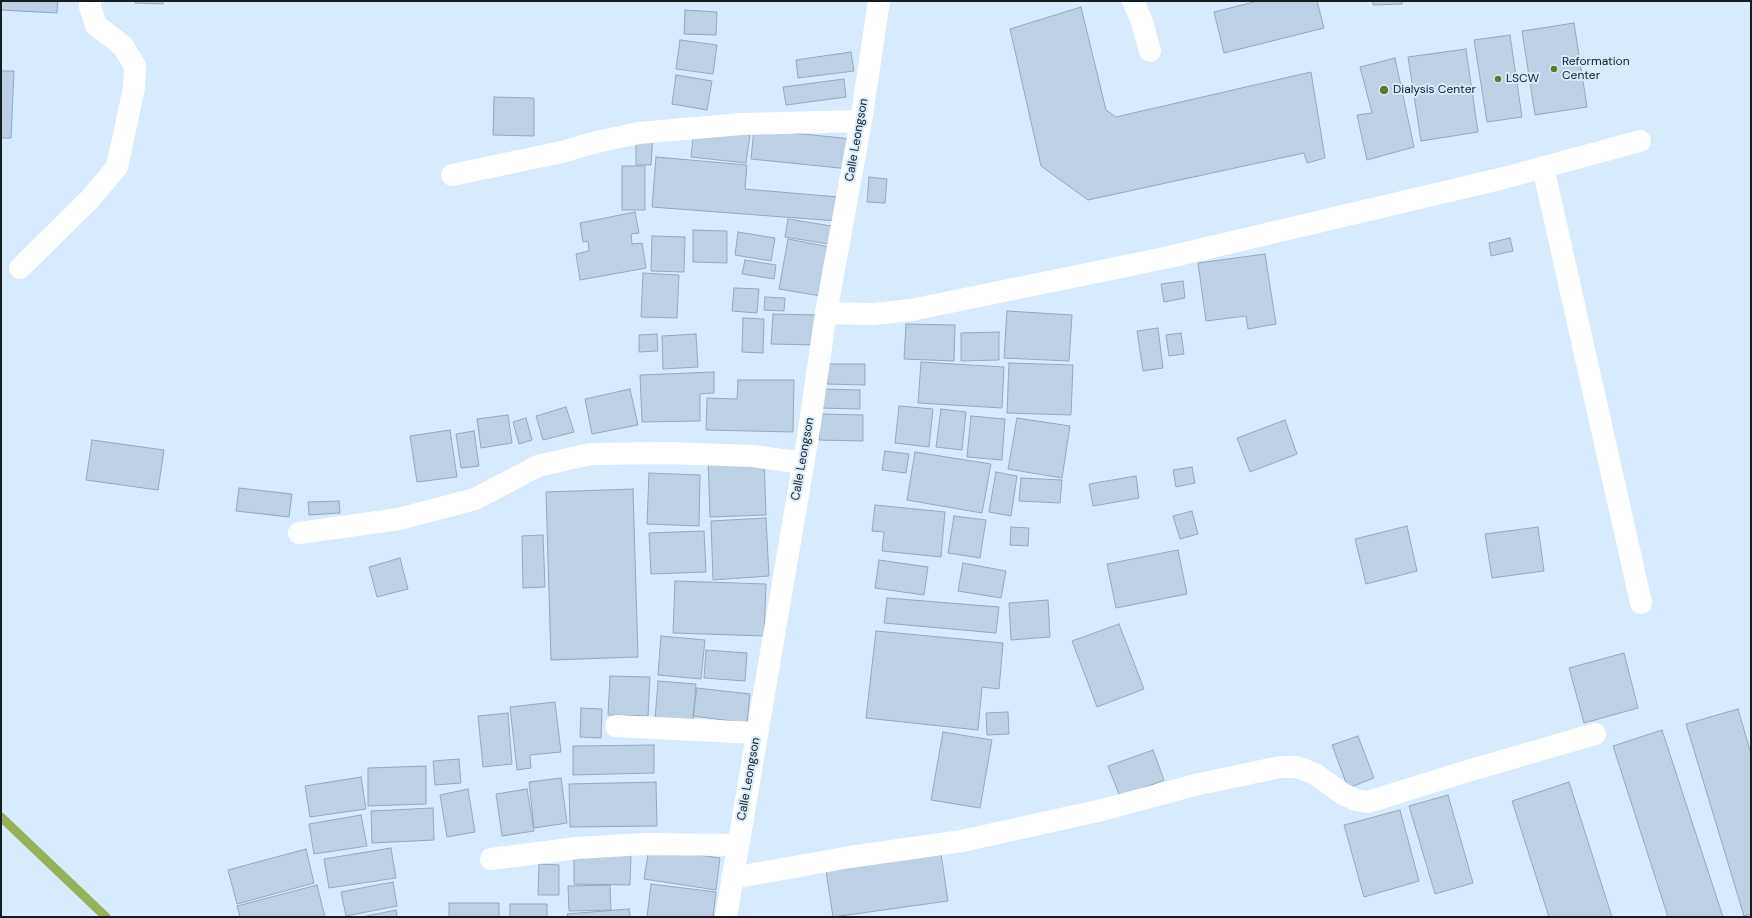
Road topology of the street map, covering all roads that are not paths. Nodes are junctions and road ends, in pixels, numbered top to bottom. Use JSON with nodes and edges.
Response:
{"nodes":[{"id":1,"x":90,"y":1,"type":"edge"},
{"id":2,"x":879,"y":1,"type":"edge"},
{"id":3,"x":1133,"y":1,"type":"edge"},
{"id":4,"x":1150,"y":51,"type":"dead end"},
{"id":5,"x":860,"y":121,"type":"junction"},
{"id":6,"x":1640,"y":141,"type":"dead end"},
{"id":7,"x":1543,"y":167,"type":"junction"},
{"id":8,"x":452,"y":175,"type":"dead end"},
{"id":9,"x":20,"y":268,"type":"dead end"},
{"id":10,"x":826,"y":313,"type":"junction"},
{"id":11,"x":803,"y":463,"type":"junction"},
{"id":12,"x":299,"y":532,"type":"dead end"},
{"id":13,"x":1641,"y":603,"type":"dead end"},
{"id":14,"x":616,"y":726,"type":"dead end"},
{"id":15,"x":756,"y":733,"type":"junction"},
{"id":16,"x":1595,"y":734,"type":"dead end"},
{"id":17,"x":738,"y":845,"type":"junction"},
{"id":18,"x":492,"y":859,"type":"dead end"},
{"id":19,"x":732,"y":878,"type":"junction"},
{"id":20,"x":726,"y":917,"type":"edge"}],
"edges":[{"from":1,"to":9,"type":"street"},
{"from":2,"to":5,"type":"street","name":"Calle Leongson"},
{"from":3,"to":4,"type":"street"},
{"from":5,"to":8,"type":"street"},
{"from":5,"to":10,"type":"street","name":"Calle Leongson"},
{"from":6,"to":7,"type":"street"},
{"from":7,"to":10,"type":"street"},
{"from":7,"to":13,"type":"street"},
{"from":10,"to":11,"type":"street","name":"Calle Leongson"},
{"from":11,"to":12,"type":"street"},
{"from":11,"to":15,"type":"street","name":"Calle Leongson"},
{"from":14,"to":15,"type":"street"},
{"from":15,"to":17,"type":"street","name":"Calle Leongson"},
{"from":16,"to":19,"type":"street"},
{"from":17,"to":18,"type":"street"},
{"from":17,"to":19,"type":"street","name":"Calle Leongson"},
{"from":19,"to":20,"type":"street","name":"Calle Leongson"}]}
